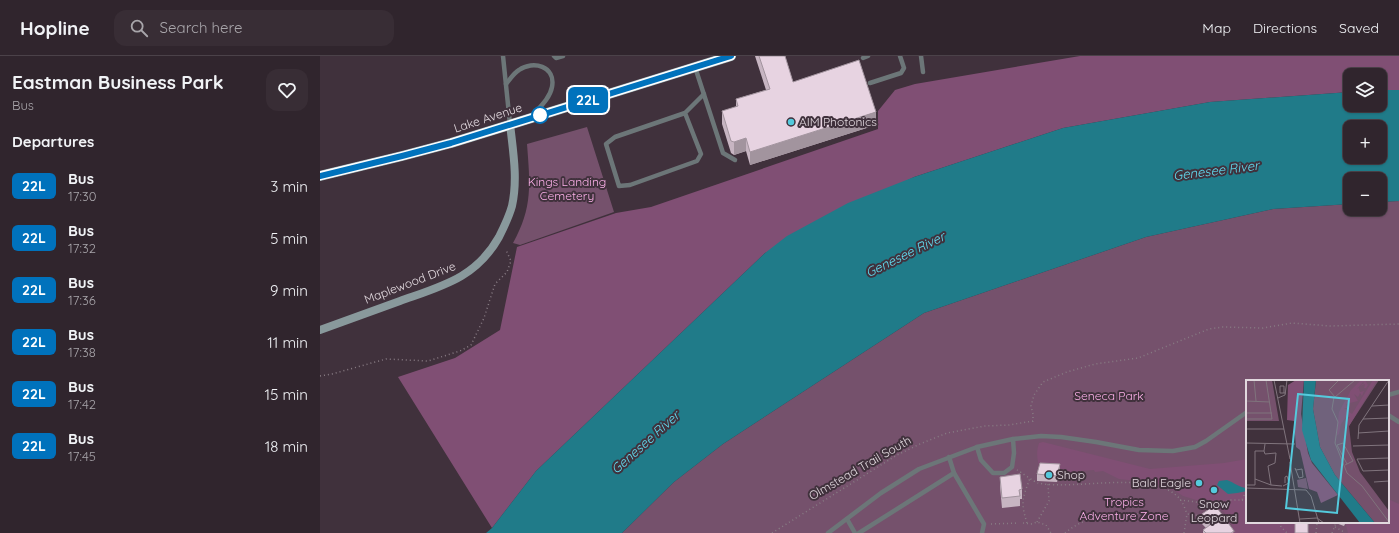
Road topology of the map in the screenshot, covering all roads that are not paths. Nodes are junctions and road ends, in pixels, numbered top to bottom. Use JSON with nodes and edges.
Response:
{"nodes":[{"id":1,"x":504,"y":56,"type":"edge"},
{"id":2,"x":554,"y":56,"type":"edge"},
{"id":3,"x":563,"y":56,"type":"edge"},
{"id":4,"x":730,"y":56,"type":"edge"},
{"id":5,"x":900,"y":56,"type":"edge"},
{"id":6,"x":921,"y":56,"type":"edge"},
{"id":7,"x":695,"y":67,"type":"junction"},
{"id":8,"x":923,"y":72,"type":"dead end"},
{"id":9,"x":870,"y":83,"type":"dead end"},
{"id":10,"x":506,"y":84,"type":"junction"},
{"id":11,"x":704,"y":94,"type":"junction"},
{"id":12,"x":685,"y":113,"type":"junction"},
{"id":13,"x":531,"y":118,"type":"junction"},
{"id":14,"x":510,"y":124,"type":"junction"},
{"id":15,"x":735,"y":160,"type":"dead end"},
{"id":16,"x":320,"y":176,"type":"edge"},
{"id":17,"x":320,"y":330,"type":"edge"},
{"id":18,"x":1399,"y":392,"type":"edge"},
{"id":19,"x":1389,"y":395,"type":"edge"},
{"id":20,"x":1246,"y":413,"type":"edge"},
{"id":21,"x":1389,"y":416,"type":"edge"},
{"id":22,"x":1399,"y":422,"type":"edge"},
{"id":23,"x":1014,"y":440,"type":"junction"},
{"id":24,"x":977,"y":447,"type":"junction"},
{"id":25,"x":949,"y":457,"type":"junction"},
{"id":26,"x":954,"y":473,"type":"junction"},
{"id":27,"x":847,"y":519,"type":"junction"},
{"id":28,"x":828,"y":533,"type":"edge"},
{"id":29,"x":855,"y":533,"type":"edge"},
{"id":30,"x":859,"y":533,"type":"edge"},
{"id":31,"x":982,"y":533,"type":"edge"}],
"edges":[{"from":1,"to":10,"type":"lane"},
{"from":2,"to":3,"type":"lane"},
{"from":4,"to":7,"type":"main road","name":"Lake Avenue"},
{"from":5,"to":9,"type":"lane"},
{"from":6,"to":8,"type":"lane"},
{"from":7,"to":11,"type":"lane"},
{"from":7,"to":13,"type":"main road","name":"Lake Avenue"},
{"from":10,"to":13,"type":"lane"},
{"from":10,"to":14,"type":"lane"},
{"from":11,"to":12,"type":"lane"},
{"from":11,"to":15,"type":"lane"},
{"from":12,"to":12,"type":"lane"},
{"from":13,"to":14,"type":"main road","name":"Lake Avenue"},
{"from":14,"to":16,"type":"main road","name":"Lake Avenue"},
{"from":14,"to":17,"type":"street","name":"Maplewood Drive"},
{"from":18,"to":19,"type":"lane"},
{"from":20,"to":23,"type":"lane"},
{"from":21,"to":22,"type":"lane"},
{"from":23,"to":24,"type":"lane"},
{"from":23,"to":24,"type":"lane"},
{"from":24,"to":25,"type":"lane"},
{"from":25,"to":26,"type":"lane"},
{"from":25,"to":27,"type":"lane"},
{"from":26,"to":30,"type":"lane"},
{"from":26,"to":31,"type":"lane"},
{"from":27,"to":28,"type":"lane"},
{"from":27,"to":29,"type":"lane"}]}
